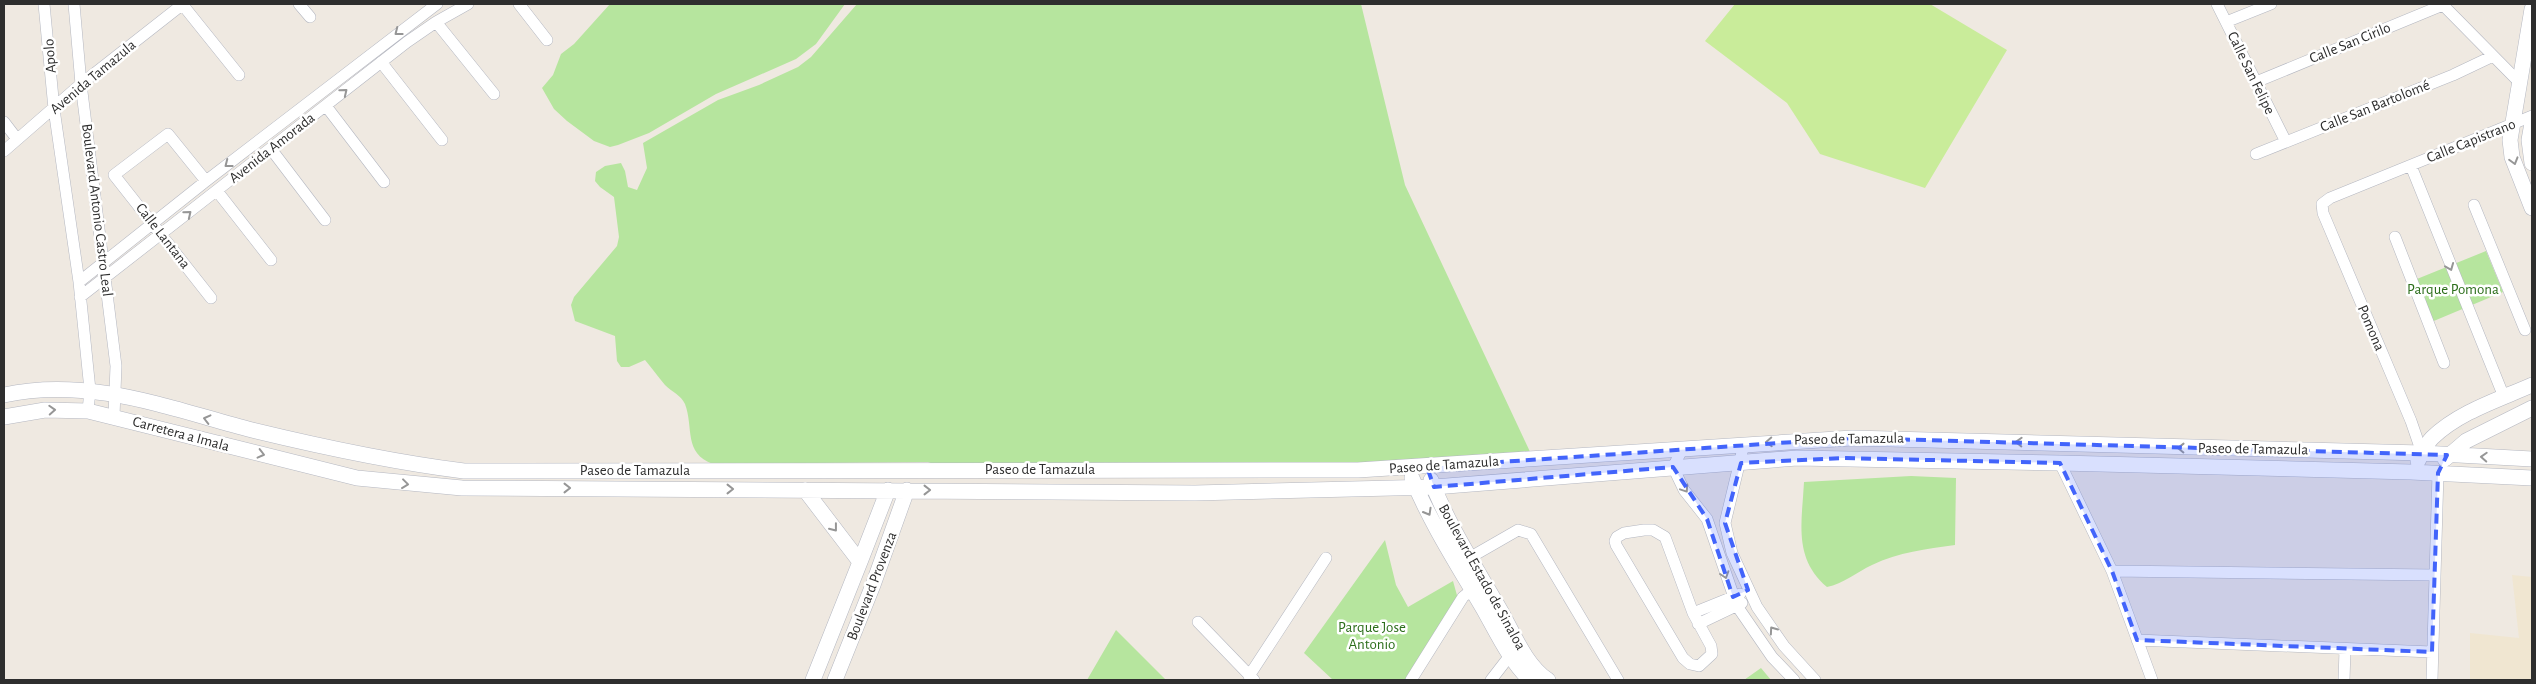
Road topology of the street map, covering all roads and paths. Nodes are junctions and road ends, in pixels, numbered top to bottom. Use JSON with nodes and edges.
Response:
{"nodes":[{"id":1,"x":44,"y":4,"type":"edge"},
{"id":2,"x":74,"y":4,"type":"edge"},
{"id":3,"x":182,"y":4,"type":"edge"},
{"id":4,"x":299,"y":4,"type":"edge"},
{"id":5,"x":437,"y":4,"type":"edge"},
{"id":6,"x":468,"y":4,"type":"edge"},
{"id":7,"x":519,"y":4,"type":"edge"},
{"id":8,"x":2217,"y":4,"type":"edge"},
{"id":9,"x":2271,"y":4,"type":"edge"},
{"id":10,"x":2443,"y":4,"type":"edge"},
{"id":11,"x":2532,"y":10,"type":"edge"},
{"id":12,"x":310,"y":17,"type":"dead end"},
{"id":13,"x":436,"y":22,"type":"junction"},
{"id":14,"x":2226,"y":22,"type":"junction"},
{"id":15,"x":547,"y":40,"type":"dead end"},
{"id":16,"x":2493,"y":56,"type":"junction"},
{"id":17,"x":381,"y":62,"type":"junction"},
{"id":18,"x":353,"y":67,"type":"junction"},
{"id":19,"x":240,"y":76,"type":"dead end"},
{"id":20,"x":362,"y":78,"type":"junction"},
{"id":21,"x":2256,"y":82,"type":"junction"},
{"id":22,"x":2520,"y":82,"type":"junction"},
{"id":23,"x":81,"y":84,"type":"junction"},
{"id":24,"x":494,"y":94,"type":"dead end"},
{"id":25,"x":326,"y":106,"type":"junction"},
{"id":26,"x":54,"y":108,"type":"junction"},
{"id":27,"x":2532,"y":116,"type":"edge"},
{"id":28,"x":4,"y":122,"type":"edge"},
{"id":29,"x":2532,"y":123,"type":"edge"},
{"id":30,"x":2512,"y":125,"type":"junction"},
{"id":31,"x":17,"y":140,"type":"junction"},
{"id":32,"x":442,"y":140,"type":"dead end"},
{"id":33,"x":2286,"y":142,"type":"junction"},
{"id":34,"x":272,"y":148,"type":"junction"},
{"id":35,"x":4,"y":151,"type":"edge"},
{"id":36,"x":2256,"y":154,"type":"dead end"},
{"id":37,"x":2532,"y":163,"type":"edge"},
{"id":38,"x":2410,"y":166,"type":"junction"},
{"id":39,"x":206,"y":181,"type":"junction"},
{"id":40,"x":384,"y":182,"type":"dead end"},
{"id":41,"x":217,"y":191,"type":"junction"},
{"id":42,"x":2322,"y":204,"type":"joint"},
{"id":43,"x":2474,"y":205,"type":"dead end"},
{"id":44,"x":2532,"y":208,"type":"edge"},
{"id":45,"x":325,"y":220,"type":"dead end"},
{"id":46,"x":153,"y":224,"type":"junction"},
{"id":47,"x":162,"y":235,"type":"junction"},
{"id":48,"x":2395,"y":237,"type":"dead end"},
{"id":49,"x":133,"y":240,"type":"junction"},
{"id":50,"x":141,"y":251,"type":"junction"},
{"id":51,"x":271,"y":260,"type":"dead end"},
{"id":52,"x":104,"y":263,"type":"junction"},
{"id":53,"x":106,"y":278,"type":"junction"},
{"id":54,"x":79,"y":282,"type":"junction"},
{"id":55,"x":80,"y":297,"type":"junction"},
{"id":56,"x":211,"y":298,"type":"dead end"},
{"id":57,"x":2525,"y":330,"type":"dead end"},
{"id":58,"x":2444,"y":363,"type":"dead end"},
{"id":59,"x":2532,"y":385,"type":"edge"},
{"id":60,"x":90,"y":390,"type":"junction"},
{"id":61,"x":116,"y":393,"type":"junction"},
{"id":62,"x":4,"y":395,"type":"edge"},
{"id":63,"x":2504,"y":397,"type":"junction"},
{"id":64,"x":2532,"y":408,"type":"edge"},
{"id":65,"x":88,"y":411,"type":"junction"},
{"id":66,"x":114,"y":416,"type":"junction"},
{"id":67,"x":4,"y":417,"type":"edge"},
{"id":68,"x":1898,"y":438,"type":"junction"},
{"id":69,"x":1744,"y":444,"type":"junction"},
{"id":70,"x":2112,"y":446,"type":"junction"},
{"id":71,"x":1683,"y":448,"type":"junction"},
{"id":72,"x":2422,"y":453,"type":"junction"},
{"id":73,"x":357,"y":454,"type":"joint"},
{"id":74,"x":2446,"y":455,"type":"junction"},
{"id":75,"x":1843,"y":458,"type":"junction"},
{"id":76,"x":2532,"y":459,"type":"edge"},
{"id":77,"x":2060,"y":462,"type":"junction"},
{"id":78,"x":1741,"y":463,"type":"junction"},
{"id":79,"x":2112,"y":464,"type":"junction"},
{"id":80,"x":1427,"y":467,"type":"junction"},
{"id":81,"x":1407,"y":468,"type":"junction"},
{"id":82,"x":1673,"y":468,"type":"junction"},
{"id":83,"x":2411,"y":472,"type":"junction"},
{"id":84,"x":2438,"y":474,"type":"junction"},
{"id":85,"x":356,"y":478,"type":"joint"},
{"id":86,"x":2532,"y":478,"type":"edge"},
{"id":87,"x":1415,"y":487,"type":"junction"},
{"id":88,"x":1434,"y":487,"type":"junction"},
{"id":89,"x":804,"y":490,"type":"junction"},
{"id":90,"x":888,"y":490,"type":"junction"},
{"id":91,"x":907,"y":490,"type":"junction"},
{"id":92,"x":1728,"y":516,"type":"junction"},
{"id":93,"x":1707,"y":519,"type":"junction"},
{"id":94,"x":1732,"y":554,"type":"junction"},
{"id":95,"x":1720,"y":557,"type":"junction"},
{"id":96,"x":1326,"y":558,"type":"dead end"},
{"id":97,"x":1464,"y":561,"type":"junction"},
{"id":98,"x":860,"y":562,"type":"junction"},
{"id":99,"x":2112,"y":571,"type":"junction"},
{"id":100,"x":2435,"y":575,"type":"junction"},
{"id":101,"x":1478,"y":585,"type":"junction"},
{"id":102,"x":1750,"y":594,"type":"junction"},
{"id":103,"x":1735,"y":601,"type":"junction"},
{"id":104,"x":1696,"y":619,"type":"junction"},
{"id":105,"x":1198,"y":622,"type":"dead end"},
{"id":106,"x":2137,"y":640,"type":"junction"},
{"id":107,"x":1784,"y":646,"type":"junction"},
{"id":108,"x":1514,"y":649,"type":"junction"},
{"id":109,"x":2345,"y":650,"type":"junction"},
{"id":110,"x":2432,"y":652,"type":"junction"},
{"id":111,"x":1772,"y":657,"type":"junction"},
{"id":112,"x":1805,"y":670,"type":"junction"},
{"id":113,"x":1252,"y":678,"type":"edge"},
{"id":114,"x":812,"y":680,"type":"edge"},
{"id":115,"x":835,"y":680,"type":"edge"},
{"id":116,"x":1411,"y":680,"type":"edge"},
{"id":117,"x":1491,"y":680,"type":"edge"},
{"id":118,"x":1530,"y":680,"type":"edge"},
{"id":119,"x":1548,"y":680,"type":"edge"},
{"id":120,"x":1618,"y":680,"type":"edge"},
{"id":121,"x":1794,"y":680,"type":"edge"},
{"id":122,"x":1815,"y":680,"type":"edge"},
{"id":123,"x":2152,"y":680,"type":"edge"},
{"id":124,"x":2344,"y":680,"type":"edge"},
{"id":125,"x":2432,"y":680,"type":"edge"}],
"edges":[{"from":1,"to":26,"type":"street","name":"Apolo"},
{"from":2,"to":23,"type":"street","name":"Boulevard Antonio Castro Leal"},
{"from":3,"to":19,"type":"street"},
{"from":3,"to":23,"type":"street","name":"Avenida Tamazula"},
{"from":4,"to":12,"type":"street"},
{"from":5,"to":18,"type":"street","name":"Avenida Amorada","one_way":true},
{"from":6,"to":13,"type":"street","name":"Avenida Amorada"},
{"from":7,"to":15,"type":"street"},
{"from":8,"to":14,"type":"street","name":"Calle San Felipe"},
{"from":9,"to":14,"type":"street"},
{"from":10,"to":16,"type":"street"},
{"from":10,"to":21,"type":"street","name":"Calle San Cirilo"},
{"from":11,"to":22,"type":"main road"},
{"from":13,"to":17,"type":"street","name":"Avenida Amorada"},
{"from":13,"to":24,"type":"street"},
{"from":14,"to":21,"type":"street","name":"Calle San Felipe"},
{"from":16,"to":22,"type":"street"},
{"from":16,"to":33,"type":"street","name":"Calle San Bartolomé"},
{"from":17,"to":20,"type":"street","name":"Avenida Amorada"},
{"from":17,"to":32,"type":"street"},
{"from":18,"to":20,"type":"street"},
{"from":18,"to":39,"type":"street","name":"Avenida Amorada","one_way":true},
{"from":25,"to":20,"type":"street","name":"Avenida Amorada","one_way":true},
{"from":21,"to":33,"type":"street","name":"Calle San Felipe"},
{"from":22,"to":30,"type":"main road"},
{"from":23,"to":26,"type":"street","name":"Avenida Tamazula"},
{"from":23,"to":52,"type":"street","name":"Boulevard Antonio Castro Leal"},
{"from":25,"to":34,"type":"street","name":"Avenida Amorada"},
{"from":25,"to":40,"type":"street"},
{"from":26,"to":31,"type":"street","name":"Avenida Tamazula"},
{"from":26,"to":54,"type":"street","name":"Boulevard Antonio Castro Leal"},
{"from":27,"to":30,"type":"street","name":"Calle Capistrano"},
{"from":28,"to":31,"type":"street"},
{"from":29,"to":37,"type":"main road"},
{"from":30,"to":38,"type":"street","name":"Calle Capistrano"},
{"from":30,"to":44,"type":"main road","one_way":true},
{"from":31,"to":35,"type":"street","name":"Avenida Tamazula"},
{"from":33,"to":36,"type":"street","name":"Calle San Bartolomé"},
{"from":34,"to":41,"type":"street","name":"Avenida Amorada"},
{"from":34,"to":45,"type":"street"},
{"from":38,"to":42,"type":"street","name":"Calle Capistrano"},
{"from":38,"to":63,"type":"street","name":"Calle Capistrano","one_way":true},
{"from":39,"to":46,"type":"street","name":"Avenida Amorada"},
{"from":39,"to":46,"type":"street","name":"Calle Lantana"},
{"from":47,"to":41,"type":"street","name":"Avenida Amorada","one_way":true},
{"from":41,"to":51,"type":"street"},
{"from":42,"to":72,"type":"street","name":"Pomona"},
{"from":43,"to":57,"type":"street"},
{"from":46,"to":47,"type":"street","name":"Calle Lantana"},
{"from":46,"to":49,"type":"street","name":"Avenida Amorada"},
{"from":47,"to":50,"type":"street","name":"Avenida Amorada"},
{"from":47,"to":56,"type":"street","name":"Calle Lantana"},
{"from":48,"to":58,"type":"street"},
{"from":49,"to":50,"type":"street"},
{"from":49,"to":52,"type":"street","name":"Avenida Amorada"},
{"from":50,"to":53,"type":"street","name":"Avenida Amorada"},
{"from":52,"to":53,"type":"street","name":"Boulevard Antonio Castro Leal"},
{"from":52,"to":54,"type":"street","name":"Avenida Amorada"},
{"from":53,"to":55,"type":"street","name":"Avenida Amorada"},
{"from":53,"to":61,"type":"street","name":"Boulevard Antonio Castro Leal"},
{"from":54,"to":55,"type":"street","name":"Boulevard Antonio Castro Leal"},
{"from":55,"to":60,"type":"street","name":"Boulevard Antonio Castro Leal"},
{"from":59,"to":63,"type":"main road"},
{"from":60,"to":61,"type":"main road","name":"Carretera a Imala"},
{"from":60,"to":62,"type":"main road","name":"Carretera a Imala"},
{"from":60,"to":65,"type":"street","name":"Boulevard Antonio Castro Leal"},
{"from":61,"to":66,"type":"street","name":"Boulevard Antonio Castro Leal"},
{"from":73,"to":61,"type":"main road","name":"Carretera a Imala","one_way":true},
{"from":63,"to":72,"type":"main road"},
{"from":64,"to":74,"type":"main road"},
{"from":65,"to":66,"type":"main road","name":"Carretera a Imala"},
{"from":67,"to":65,"type":"main road","name":"Carretera a Imala","one_way":true},
{"from":66,"to":85,"type":"main road","name":"Carretera a Imala","one_way":true},
{"from":68,"to":69,"type":"main road","name":"Paseo de Tamazula","one_way":true},
{"from":70,"to":68,"type":"main road","name":"Paseo de Tamazula","one_way":true},
{"from":68,"to":75,"type":"main road"},
{"from":69,"to":71,"type":"main road","name":"Paseo de Tamazula"},
{"from":69,"to":78,"type":"street"},
{"from":72,"to":70,"type":"main road","name":"Paseo de Tamazula","one_way":true},
{"from":70,"to":79,"type":"main road"},
{"from":71,"to":80,"type":"main road","name":"Paseo de Tamazula"},
{"from":71,"to":82,"type":"street"},
{"from":72,"to":74,"type":"main road","name":"Paseo de Tamazula"},
{"from":72,"to":83,"type":"main road"},
{"from":73,"to":81,"type":"main road","name":"Paseo de Tamazula"},
{"from":76,"to":74,"type":"main road","name":"Paseo de Tamazula","one_way":true},
{"from":74,"to":84,"type":"main road"},
{"from":75,"to":77,"type":"main road","name":"Paseo de Tamazula"},
{"from":75,"to":78,"type":"main road","name":"Paseo de Tamazula"},
{"from":77,"to":79,"type":"main road","name":"Paseo de Tamazula"},
{"from":77,"to":99,"type":"street"},
{"from":78,"to":82,"type":"main road","name":"Paseo de Tamazula"},
{"from":78,"to":92,"type":"street"},
{"from":79,"to":83,"type":"main road","name":"Paseo de Tamazula"},
{"from":80,"to":81,"type":"main road","name":"Paseo de Tamazula"},
{"from":80,"to":88,"type":"main road","name":"Boulevard Estado de Sinaloa"},
{"from":81,"to":87,"type":"main road","name":"Boulevard Estado de Sinaloa"},
{"from":82,"to":88,"type":"main road","name":"Paseo de Tamazula"},
{"from":82,"to":93,"type":"street","one_way":true},
{"from":83,"to":84,"type":"main road","name":"Paseo de Tamazula"},
{"from":84,"to":86,"type":"main road","name":"Paseo de Tamazula"},
{"from":84,"to":100,"type":"street"},
{"from":85,"to":89,"type":"main road","name":"Paseo de Tamazula","one_way":true},
{"from":87,"to":88,"type":"main road","name":"Paseo de Tamazula"},
{"from":91,"to":87,"type":"main road","name":"Paseo de Tamazula","one_way":true},
{"from":87,"to":97,"type":"main road","name":"Boulevard Estado de Sinaloa","one_way":true},
{"from":88,"to":97,"type":"main road","name":"Boulevard Estado de Sinaloa"},
{"from":89,"to":90,"type":"main road","name":"Paseo de Tamazula"},
{"from":89,"to":98,"type":"main road","name":"Boulevard Provenza","one_way":true},
{"from":90,"to":91,"type":"main road","name":"Paseo de Tamazula"},
{"from":90,"to":98,"type":"main road","name":"Boulevard Provenza"},
{"from":91,"to":115,"type":"main road","name":"Boulevard Provenza"},
{"from":92,"to":93,"type":"street"},
{"from":92,"to":94,"type":"street"},
{"from":93,"to":95,"type":"street"},
{"from":94,"to":95,"type":"street"},
{"from":94,"to":102,"type":"street"},
{"from":95,"to":103,"type":"street","one_way":true},
{"from":96,"to":113,"type":"street"},
{"from":97,"to":101,"type":"main road","name":"Boulevard Estado de Sinaloa"},
{"from":97,"to":120,"type":"street"},
{"from":98,"to":114,"type":"main road","name":"Boulevard Provenza"},
{"from":99,"to":100,"type":"street"},
{"from":99,"to":106,"type":"street"},
{"from":100,"to":110,"type":"street"},
{"from":101,"to":108,"type":"main road","name":"Boulevard Estado de Sinaloa"},
{"from":101,"to":116,"type":"street"},
{"from":102,"to":103,"type":"street"},
{"from":107,"to":102,"type":"street","one_way":true},
{"from":103,"to":104,"type":"street"},
{"from":103,"to":111,"type":"street"},
{"from":104,"to":104,"type":"street"},
{"from":105,"to":113,"type":"street"},
{"from":106,"to":109,"type":"street"},
{"from":106,"to":123,"type":"street"},
{"from":107,"to":111,"type":"street"},
{"from":107,"to":112,"type":"street"},
{"from":108,"to":117,"type":"street"},
{"from":108,"to":118,"type":"main road","name":"Boulevard Estado de Sinaloa"},
{"from":108,"to":119,"type":"main road","name":"Boulevard Estado de Sinaloa"},
{"from":109,"to":110,"type":"street"},
{"from":109,"to":124,"type":"street"},
{"from":110,"to":125,"type":"street"},
{"from":111,"to":121,"type":"street"},
{"from":112,"to":121,"type":"street"},
{"from":112,"to":122,"type":"street"}]}
